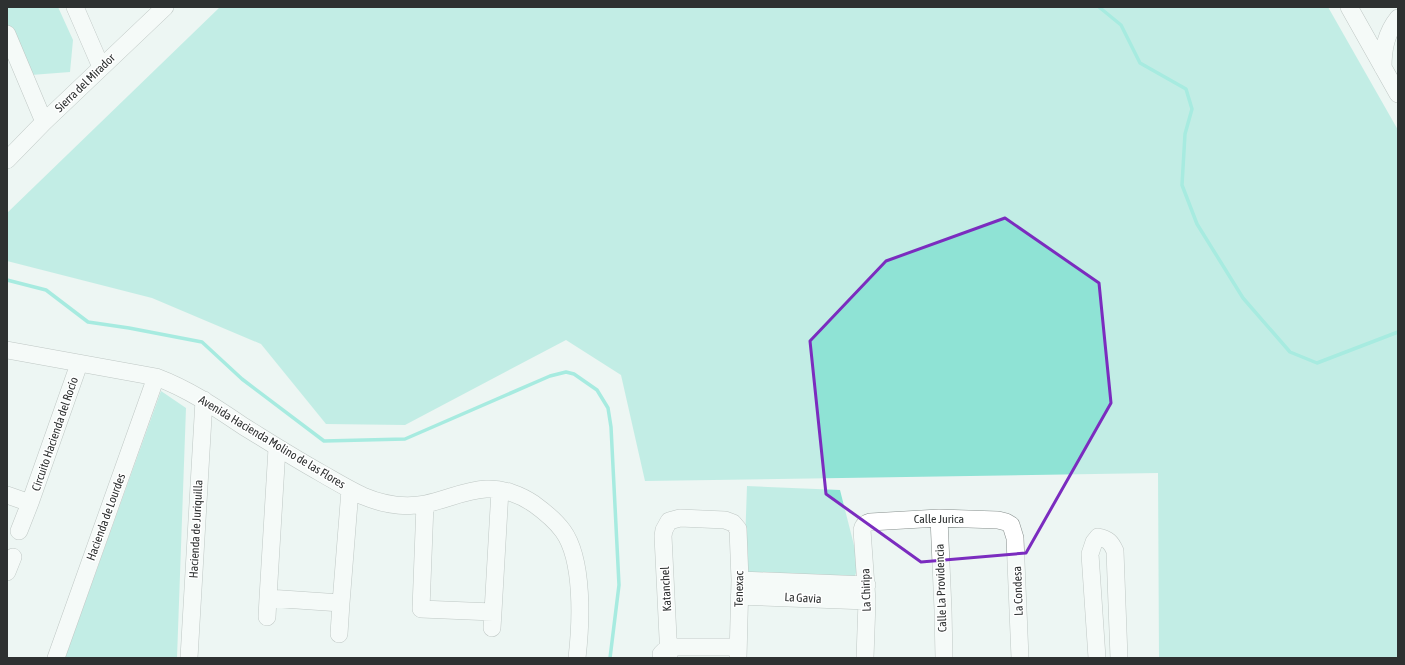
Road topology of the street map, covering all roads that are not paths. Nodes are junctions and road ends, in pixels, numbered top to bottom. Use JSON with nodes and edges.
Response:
{"nodes":[{"id":1,"x":74,"y":7,"type":"edge"},
{"id":2,"x":164,"y":7,"type":"edge"},
{"id":3,"x":1349,"y":7,"type":"edge"},
{"id":4,"x":1398,"y":18,"type":"edge"},
{"id":5,"x":7,"y":34,"type":"edge"},
{"id":6,"x":101,"y":67,"type":"junction"},
{"id":7,"x":1383,"y":68,"type":"junction"},
{"id":8,"x":1398,"y":94,"type":"edge"},
{"id":9,"x":44,"y":122,"type":"junction"},
{"id":10,"x":7,"y":160,"type":"edge"},
{"id":11,"x":7,"y":350,"type":"edge"},
{"id":12,"x":79,"y":364,"type":"junction"},
{"id":13,"x":156,"y":377,"type":"junction"},
{"id":14,"x":204,"y":400,"type":"junction"},
{"id":15,"x":277,"y":448,"type":"junction"},
{"id":16,"x":350,"y":490,"type":"junction"},
{"id":17,"x":500,"y":490,"type":"junction"},
{"id":18,"x":7,"y":495,"type":"edge"},
{"id":19,"x":30,"y":503,"type":"junction"},
{"id":20,"x":425,"y":504,"type":"junction"},
{"id":21,"x":939,"y":518,"type":"junction"},
{"id":22,"x":669,"y":521,"type":"joint"},
{"id":23,"x":866,"y":523,"type":"joint"},
{"id":24,"x":1011,"y":525,"type":"joint"},
{"id":25,"x":19,"y":530,"type":"dead end"},
{"id":26,"x":740,"y":588,"type":"junction"},
{"id":27,"x":867,"y":593,"type":"junction"},
{"id":28,"x":268,"y":598,"type":"junction"},
{"id":29,"x":341,"y":603,"type":"junction"},
{"id":30,"x":267,"y":617,"type":"dead end"},
{"id":31,"x":339,"y":634,"type":"dead end"},
{"id":32,"x":738,"y":653,"type":"edge"},
{"id":33,"x":665,"y":654,"type":"edge"},
{"id":34,"x":56,"y":658,"type":"edge"},
{"id":35,"x":189,"y":658,"type":"edge"},
{"id":36,"x":576,"y":658,"type":"edge"},
{"id":37,"x":865,"y":658,"type":"edge"},
{"id":38,"x":944,"y":658,"type":"edge"},
{"id":39,"x":1020,"y":658,"type":"edge"},
{"id":40,"x":1097,"y":658,"type":"edge"},
{"id":41,"x":1118,"y":658,"type":"edge"}],
"edges":[{"from":1,"to":6,"type":"street"},
{"from":2,"to":6,"type":"street","name":"Sierra del Mirador"},
{"from":3,"to":7,"type":"street"},
{"from":4,"to":7,"type":"street"},
{"from":5,"to":9,"type":"street"},
{"from":6,"to":9,"type":"street","name":"Sierra del Mirador"},
{"from":7,"to":8,"type":"street"},
{"from":9,"to":10,"type":"street","name":"Sierra del Mirador"},
{"from":11,"to":12,"type":"street","name":"Avenida Hacienda Molino de las Flores"},
{"from":12,"to":13,"type":"street","name":"Avenida Hacienda Molino de las Flores"},
{"from":12,"to":19,"type":"street","name":"Circuito Hacienda del Rocío"},
{"from":13,"to":14,"type":"street","name":"Avenida Hacienda Molino de las Flores"},
{"from":13,"to":34,"type":"street","name":"Hacienda de Lourdes"},
{"from":14,"to":15,"type":"street","name":"Avenida Hacienda Molino de las Flores"},
{"from":14,"to":35,"type":"street","name":"Hacienda de Juriquilla"},
{"from":15,"to":16,"type":"street","name":"Avenida Hacienda Molino de las Flores"},
{"from":15,"to":28,"type":"street"},
{"from":16,"to":20,"type":"street","name":"Avenida Hacienda Molino de las Flores"},
{"from":16,"to":29,"type":"street"},
{"from":17,"to":20,"type":"street","name":"Avenida Hacienda Molino de las Flores"},
{"from":17,"to":20,"type":"street"},
{"from":17,"to":36,"type":"street","name":"Avenida Hacienda Molino de las Flores"},
{"from":18,"to":19,"type":"street","name":"Circuito Hacienda del Rocío"},
{"from":19,"to":25,"type":"street"},
{"from":21,"to":23,"type":"street","name":"Calle Jurica"},
{"from":21,"to":24,"type":"street","name":"Calle Jurica"},
{"from":21,"to":38,"type":"street","name":"Calle La Providencia"},
{"from":22,"to":26,"type":"street","name":"Tenexac"},
{"from":22,"to":33,"type":"street","name":"Katanchel"},
{"from":23,"to":27,"type":"street","name":"La Chiripa"},
{"from":24,"to":39,"type":"street","name":"La Condesa"},
{"from":26,"to":27,"type":"street","name":"La Gavia"},
{"from":26,"to":32,"type":"street","name":"Tenexac"},
{"from":27,"to":37,"type":"street","name":"La Chiripa"},
{"from":28,"to":29,"type":"street"},
{"from":28,"to":30,"type":"street"},
{"from":29,"to":31,"type":"street"},
{"from":32,"to":33,"type":"street"},
{"from":40,"to":41,"type":"street"}]}
